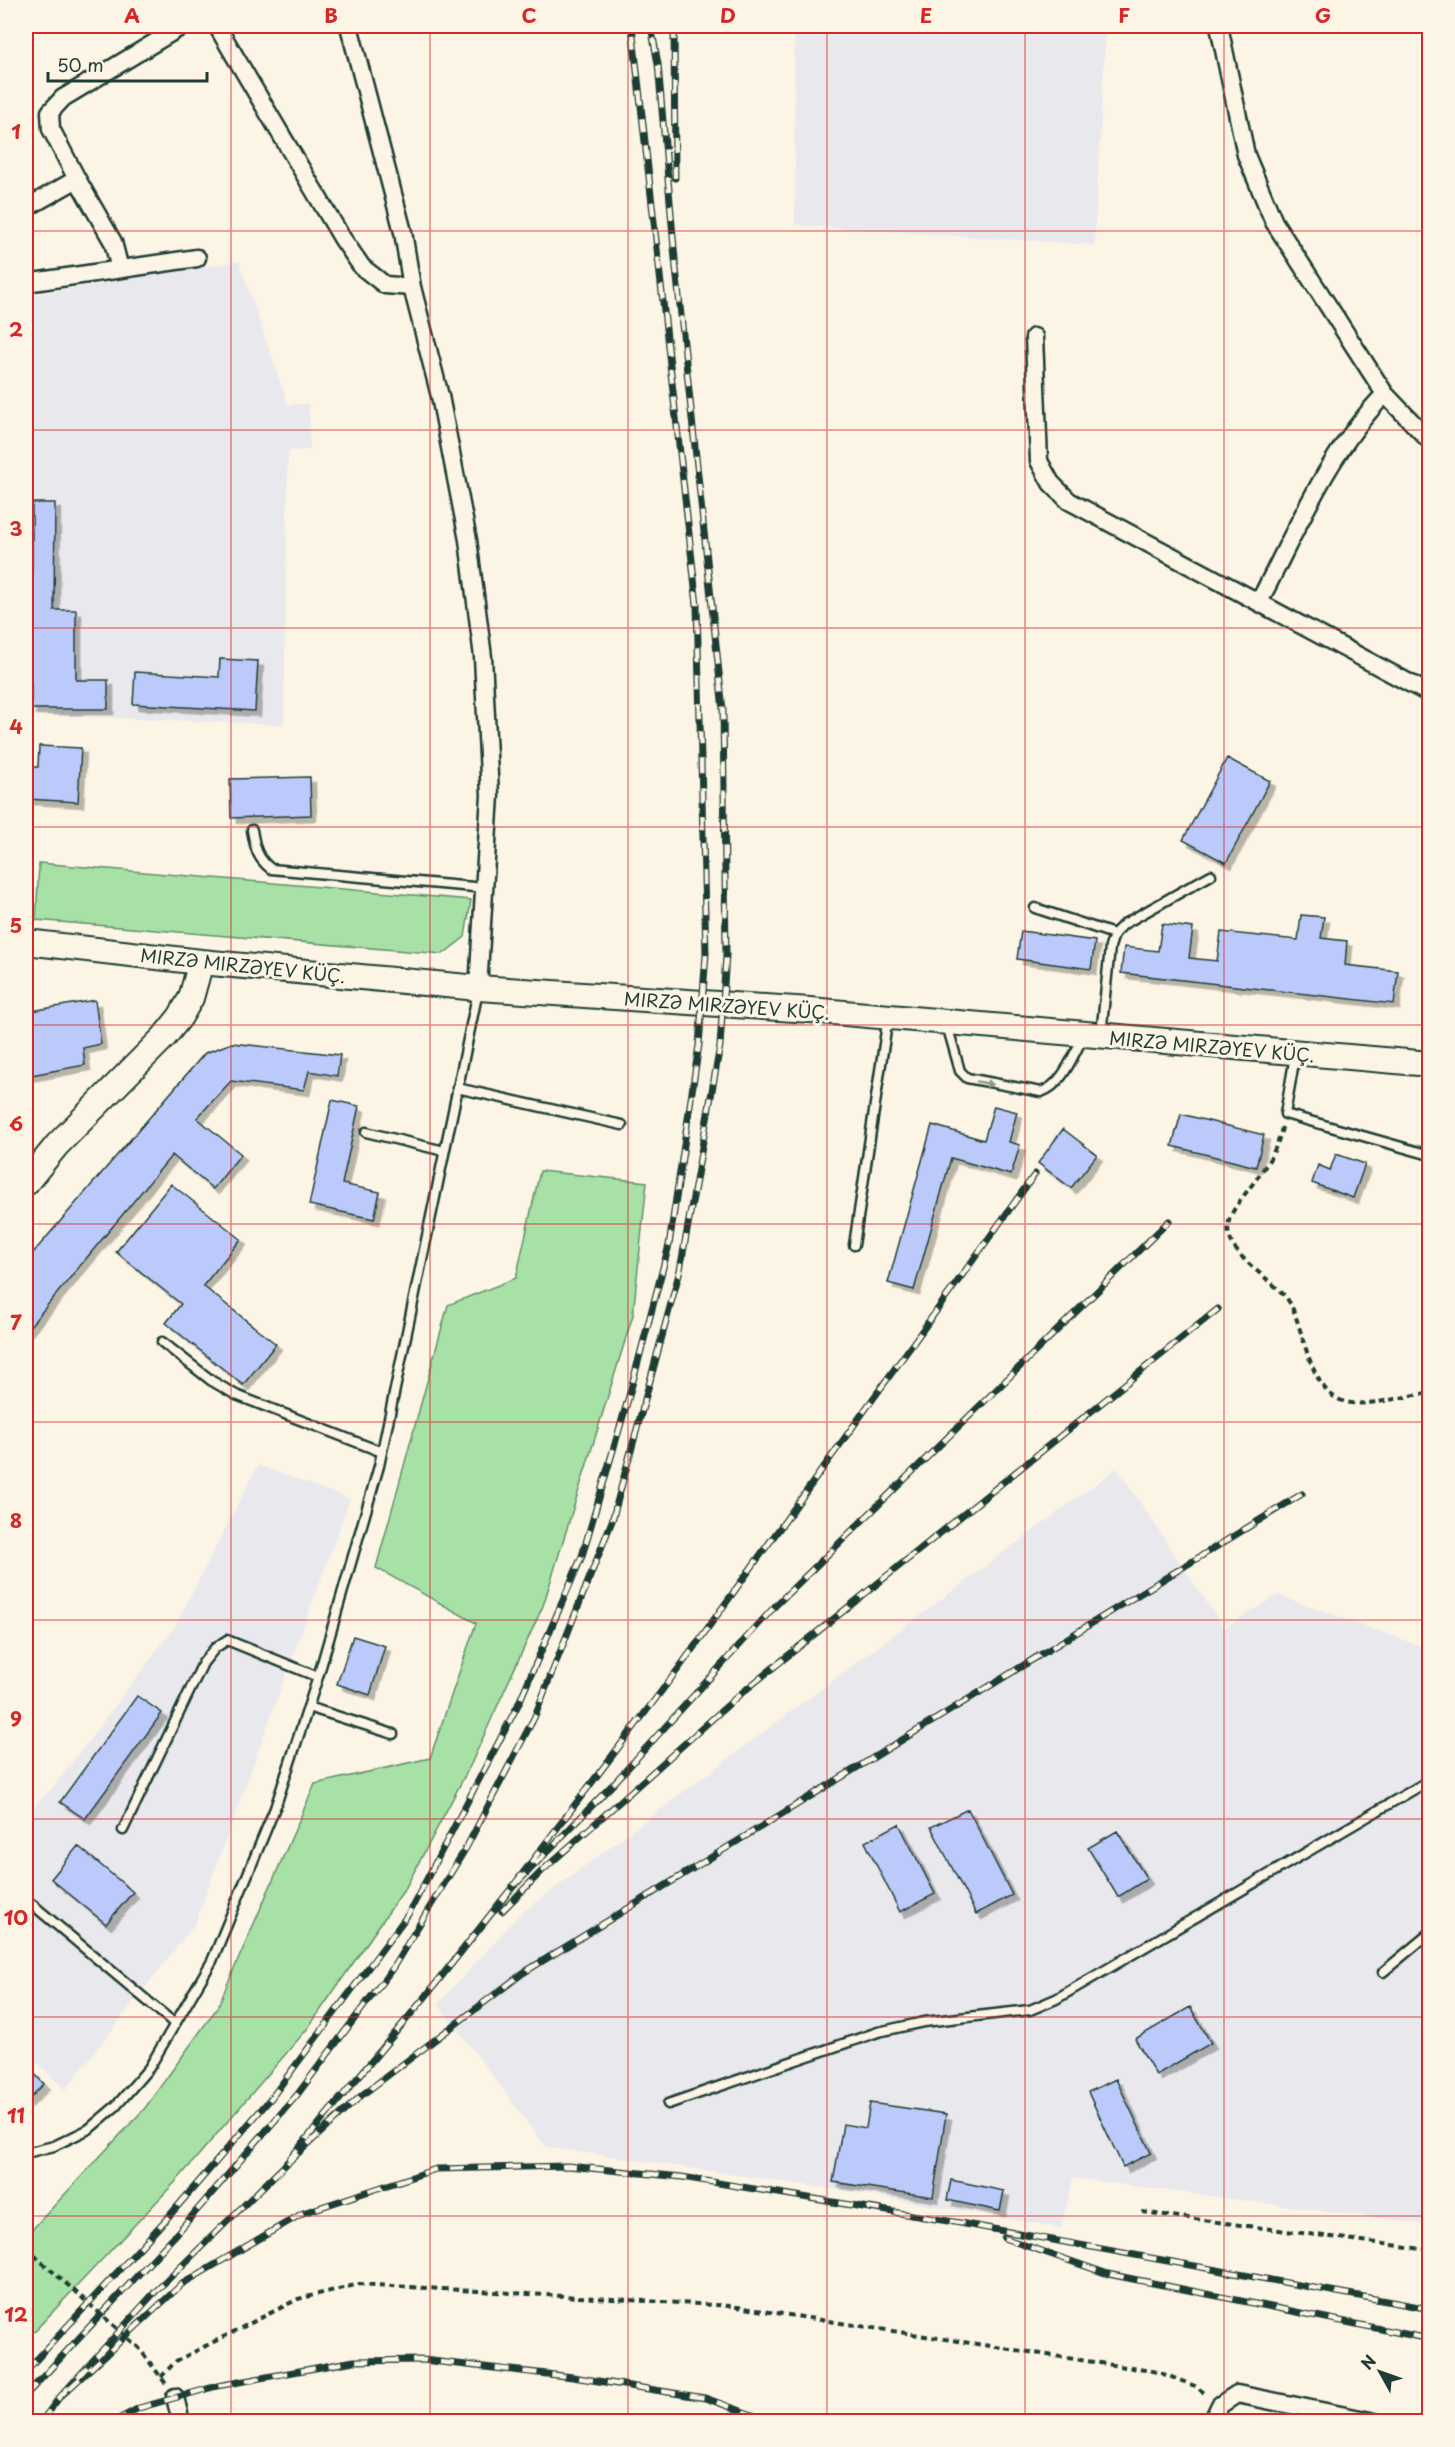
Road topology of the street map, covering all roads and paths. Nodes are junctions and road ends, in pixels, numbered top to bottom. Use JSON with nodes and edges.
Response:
{"nodes":[{"id":1,"x":182,"y":26,"type":"edge"},
{"id":2,"x":217,"y":26,"type":"edge"},
{"id":3,"x":350,"y":26,"type":"edge"},
{"id":4,"x":1219,"y":26,"type":"edge"},
{"id":5,"x":76,"y":179,"type":"junction"},
{"id":6,"x":26,"y":208,"type":"edge"},
{"id":7,"x":197,"y":258,"type":"dead end"},
{"id":8,"x":120,"y":269,"type":"junction"},
{"id":9,"x":26,"y":283,"type":"edge"},
{"id":10,"x":412,"y":287,"type":"junction"},
{"id":11,"x":1034,"y":337,"type":"dead end"},
{"id":12,"x":1385,"y":394,"type":"junction"},
{"id":13,"x":1430,"y":441,"type":"edge"},
{"id":14,"x":1258,"y":602,"type":"junction"},
{"id":15,"x":1430,"y":694,"type":"edge"},
{"id":16,"x":252,"y":830,"type":"dead end"},
{"id":17,"x":1211,"y":875,"type":"dead end"},
{"id":18,"x":485,"y":888,"type":"junction"},
{"id":19,"x":1035,"y":908,"type":"dead end"},
{"id":20,"x":1114,"y":934,"type":"junction"},
{"id":21,"x":26,"y":942,"type":"edge"},
{"id":22,"x":201,"y":962,"type":"junction"},
{"id":23,"x":478,"y":988,"type":"junction"},
{"id":24,"x":888,"y":1017,"type":"junction"},
{"id":25,"x":946,"y":1022,"type":"junction"},
{"id":26,"x":1093,"y":1035,"type":"junction"},
{"id":27,"x":1296,"y":1054,"type":"junction"},
{"id":28,"x":1430,"y":1064,"type":"edge"},
{"id":29,"x":458,"y":1088,"type":"junction"},
{"id":30,"x":1285,"y":1114,"type":"junction"},
{"id":31,"x":622,"y":1125,"type":"dead end"},
{"id":32,"x":366,"y":1132,"type":"dead end"},
{"id":33,"x":444,"y":1151,"type":"junction"},
{"id":34,"x":1430,"y":1155,"type":"edge"},
{"id":35,"x":26,"y":1184,"type":"edge"},
{"id":36,"x":854,"y":1245,"type":"dead end"},
{"id":37,"x":162,"y":1342,"type":"dead end"},
{"id":38,"x":1430,"y":1393,"type":"edge"},
{"id":39,"x":382,"y":1452,"type":"junction"},
{"id":40,"x":318,"y":1677,"type":"junction"},
{"id":41,"x":308,"y":1707,"type":"junction"},
{"id":42,"x":393,"y":1734,"type":"dead end"},
{"id":43,"x":1430,"y":1780,"type":"edge"},
{"id":44,"x":123,"y":1830,"type":"dead end"},
{"id":45,"x":33,"y":1905,"type":"dead end"},
{"id":46,"x":1430,"y":1933,"type":"edge"},
{"id":47,"x":1383,"y":1972,"type":"dead end"},
{"id":48,"x":176,"y":2024,"type":"junction"},
{"id":49,"x":668,"y":2104,"type":"dead end"},
{"id":50,"x":26,"y":2153,"type":"edge"},
{"id":51,"x":1142,"y":2212,"type":"dead end"},
{"id":52,"x":26,"y":2248,"type":"edge"},
{"id":53,"x":1430,"y":2250,"type":"edge"},
{"id":54,"x":161,"y":2377,"type":"junction"},
{"id":55,"x":175,"y":2397,"type":"joint"},
{"id":56,"x":1220,"y":2405,"type":"junction"},
{"id":57,"x":181,"y":2421,"type":"edge"},
{"id":58,"x":1212,"y":2421,"type":"edge"},
{"id":59,"x":1375,"y":2421,"type":"edge"}],
"edges":[{"from":1,"to":5,"type":"street"},
{"from":2,"to":10,"type":"street"},
{"from":3,"to":10,"type":"street"},
{"from":4,"to":12,"type":"street"},
{"from":5,"to":6,"type":"street"},
{"from":5,"to":8,"type":"street"},
{"from":7,"to":8,"type":"street"},
{"from":8,"to":9,"type":"street"},
{"from":10,"to":18,"type":"street"},
{"from":11,"to":14,"type":"street"},
{"from":12,"to":13,"type":"street"},
{"from":12,"to":14,"type":"street"},
{"from":14,"to":15,"type":"street"},
{"from":16,"to":18,"type":"lane"},
{"from":17,"to":20,"type":"lane"},
{"from":18,"to":23,"type":"street"},
{"from":19,"to":20,"type":"lane"},
{"from":20,"to":26,"type":"lane"},
{"from":21,"to":22,"type":"main road","name":"MIRZƏ MIRZƏYEV KÜÇ."},
{"from":22,"to":23,"type":"main road","name":"MIRZƏ MIRZƏYEV KÜÇ."},
{"from":22,"to":35,"type":"main road"},
{"from":23,"to":24,"type":"main road","name":"MIRZƏ MIRZƏYEV KÜÇ."},
{"from":23,"to":29,"type":"lane"},
{"from":24,"to":25,"type":"main road","name":"MIRZƏ MIRZƏYEV KÜÇ."},
{"from":24,"to":36,"type":"lane"},
{"from":25,"to":26,"type":"main road","name":"MIRZƏ MIRZƏYEV KÜÇ."},
{"from":25,"to":26,"type":"lane","one_way":true},
{"from":26,"to":27,"type":"main road","name":"MIRZƏ MIRZƏYEV KÜÇ."},
{"from":27,"to":28,"type":"main road","name":"MIRZƏ MIRZƏYEV KÜÇ."},
{"from":27,"to":30,"type":"lane"},
{"from":29,"to":31,"type":"lane"},
{"from":29,"to":33,"type":"lane"},
{"from":30,"to":34,"type":"lane"},
{"from":30,"to":38,"type":"path"},
{"from":32,"to":33,"type":"lane"},
{"from":33,"to":39,"type":"lane"},
{"from":37,"to":39,"type":"lane"},
{"from":39,"to":40,"type":"lane"},
{"from":40,"to":41,"type":"lane"},
{"from":40,"to":44,"type":"lane"},
{"from":41,"to":42,"type":"lane"},
{"from":41,"to":48,"type":"lane"},
{"from":43,"to":49,"type":"lane"},
{"from":45,"to":48,"type":"lane"},
{"from":46,"to":47,"type":"lane"},
{"from":48,"to":50,"type":"lane"},
{"from":51,"to":53,"type":"path"},
{"from":52,"to":54,"type":"path"},
{"from":54,"to":55,"type":"path"},
{"from":54,"to":56,"type":"path"},
{"from":55,"to":57,"type":"street"},
{"from":56,"to":58,"type":"street"},
{"from":56,"to":59,"type":"street"}]}
